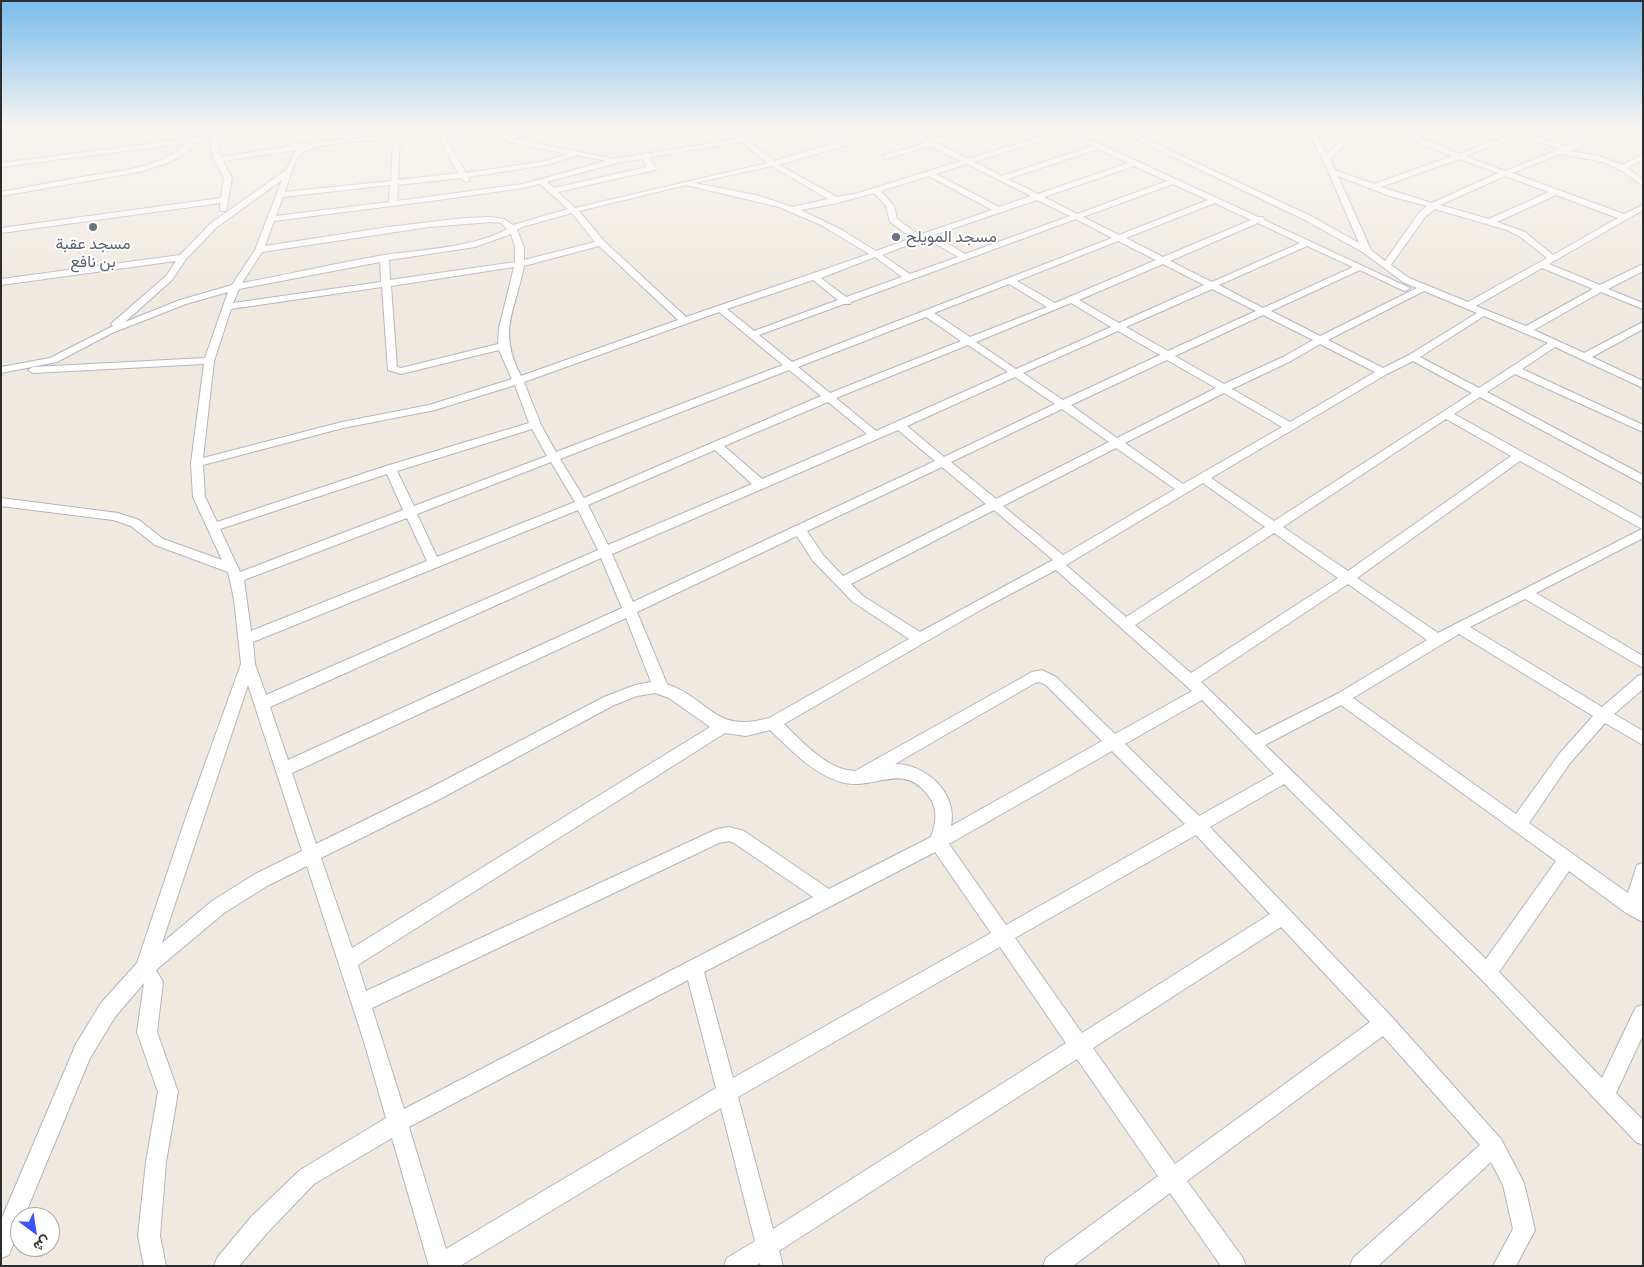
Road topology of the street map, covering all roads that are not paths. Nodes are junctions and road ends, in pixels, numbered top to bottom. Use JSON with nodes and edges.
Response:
{"nodes":[{"id":1,"x":40,"y":187,"type":"edge"},
{"id":2,"x":227,"y":187,"type":"edge"},
{"id":3,"x":266,"y":187,"type":"edge"},
{"id":4,"x":283,"y":187,"type":"edge"},
{"id":5,"x":349,"y":187,"type":"edge"},
{"id":6,"x":394,"y":187,"type":"edge"},
{"id":7,"x":471,"y":187,"type":"edge"},
{"id":8,"x":511,"y":187,"type":"edge"},
{"id":9,"x":549,"y":187,"type":"edge"},
{"id":10,"x":571,"y":187,"type":"edge"},
{"id":11,"x":673,"y":187,"type":"edge"},
{"id":12,"x":700,"y":187,"type":"edge"},
{"id":13,"x":813,"y":187,"type":"edge"},
{"id":14,"x":884,"y":187,"type":"edge"},
{"id":15,"x":955,"y":187,"type":"edge"},
{"id":16,"x":1020,"y":187,"type":"edge"},
{"id":17,"x":1063,"y":187,"type":"edge"},
{"id":18,"x":1157,"y":187,"type":"edge"},
{"id":19,"x":1187,"y":187,"type":"edge"},
{"id":20,"x":1245,"y":187,"type":"edge"},
{"id":21,"x":1339,"y":187,"type":"edge"},
{"id":22,"x":1374,"y":187,"type":"edge"},
{"id":23,"x":1473,"y":187,"type":"edge"},
{"id":24,"x":1543,"y":187,"type":"edge"},
{"id":25,"x":875,"y":190,"type":"junction"},
{"id":26,"x":554,"y":191,"type":"junction"},
{"id":27,"x":1556,"y":192,"type":"junction"},
{"id":28,"x":475,"y":193,"type":"junction"},
{"id":29,"x":1,"y":194,"type":"edge"},
{"id":30,"x":280,"y":195,"type":"junction"},
{"id":31,"x":1037,"y":196,"type":"junction"},
{"id":32,"x":225,"y":200,"type":"junction"},
{"id":33,"x":1215,"y":200,"type":"junction"},
{"id":34,"x":837,"y":201,"type":"junction"},
{"id":35,"x":393,"y":204,"type":"junction"},
{"id":36,"x":1434,"y":205,"type":"junction"},
{"id":37,"x":1643,"y":207,"type":"edge"},
{"id":38,"x":793,"y":209,"type":"junction"},
{"id":39,"x":574,"y":210,"type":"junction"},
{"id":40,"x":998,"y":210,"type":"junction"},
{"id":41,"x":1077,"y":216,"type":"junction"},
{"id":42,"x":1624,"y":217,"type":"junction"},
{"id":43,"x":271,"y":219,"type":"junction"},
{"id":44,"x":1260,"y":220,"type":"junction"},
{"id":45,"x":1490,"y":222,"type":"junction"},
{"id":46,"x":214,"y":224,"type":"junction"},
{"id":47,"x":512,"y":229,"type":"junction"},
{"id":48,"x":1,"y":231,"type":"edge"},
{"id":49,"x":922,"y":236,"type":"junction"},
{"id":50,"x":1119,"y":238,"type":"junction"},
{"id":51,"x":1306,"y":242,"type":"junction"},
{"id":52,"x":601,"y":243,"type":"junction"},
{"id":53,"x":259,"y":250,"type":"junction"},
{"id":54,"x":1367,"y":251,"type":"junction"},
{"id":55,"x":876,"y":254,"type":"junction"},
{"id":56,"x":184,"y":257,"type":"junction"},
{"id":57,"x":964,"y":257,"type":"junction"},
{"id":58,"x":384,"y":258,"type":"junction"},
{"id":59,"x":1552,"y":258,"type":"junction"},
{"id":60,"x":1162,"y":260,"type":"junction"},
{"id":61,"x":520,"y":264,"type":"junction"},
{"id":62,"x":1540,"y":264,"type":"junction"},
{"id":63,"x":1386,"y":266,"type":"junction"},
{"id":64,"x":1360,"y":267,"type":"junction"},
{"id":65,"x":1643,"y":267,"type":"edge"},
{"id":66,"x":814,"y":277,"type":"junction"},
{"id":67,"x":910,"y":278,"type":"junction"},
{"id":68,"x":1011,"y":281,"type":"junction"},
{"id":69,"x":1,"y":282,"type":"edge"},
{"id":70,"x":387,"y":283,"type":"junction"},
{"id":71,"x":1210,"y":285,"type":"junction"},
{"id":72,"x":235,"y":287,"type":"junction"},
{"id":73,"x":1601,"y":288,"type":"junction"},
{"id":74,"x":1419,"y":290,"type":"junction"},
{"id":75,"x":1071,"y":299,"type":"junction"},
{"id":76,"x":847,"y":302,"type":"junction"},
{"id":77,"x":1469,"y":306,"type":"junction"},
{"id":78,"x":1643,"y":306,"type":"edge"},
{"id":79,"x":227,"y":307,"type":"junction"},
{"id":80,"x":1054,"y":307,"type":"junction"},
{"id":81,"x":721,"y":309,"type":"junction"},
{"id":82,"x":1262,"y":312,"type":"junction"},
{"id":83,"x":1484,"y":312,"type":"junction"},
{"id":84,"x":927,"y":313,"type":"junction"},
{"id":85,"x":684,"y":321,"type":"junction"},
{"id":86,"x":1643,"y":325,"type":"edge"},
{"id":87,"x":1119,"y":327,"type":"junction"},
{"id":88,"x":1527,"y":330,"type":"junction"},
{"id":89,"x":109,"y":331,"type":"junction"},
{"id":90,"x":751,"y":335,"type":"junction"},
{"id":91,"x":1320,"y":340,"type":"junction"},
{"id":92,"x":967,"y":342,"type":"junction"},
{"id":93,"x":1555,"y":343,"type":"junction"},
{"id":94,"x":503,"y":346,"type":"junction"},
{"id":95,"x":1168,"y":356,"type":"junction"},
{"id":96,"x":1413,"y":357,"type":"junction"},
{"id":97,"x":1585,"y":357,"type":"junction"},
{"id":98,"x":210,"y":361,"type":"junction"},
{"id":99,"x":792,"y":366,"type":"junction"},
{"id":100,"x":4,"y":370,"type":"edge"},
{"id":101,"x":1515,"y":370,"type":"junction"},
{"id":102,"x":1014,"y":372,"type":"junction"},
{"id":103,"x":1383,"y":372,"type":"junction"},
{"id":104,"x":518,"y":381,"type":"junction"},
{"id":105,"x":1643,"y":385,"type":"edge"},
{"id":106,"x":1225,"y":389,"type":"junction"},
{"id":107,"x":1480,"y":392,"type":"junction"},
{"id":108,"x":830,"y":398,"type":"junction"},
{"id":109,"x":1063,"y":405,"type":"junction"},
{"id":110,"x":1447,"y":415,"type":"junction"},
{"id":111,"x":536,"y":424,"type":"junction"},
{"id":112,"x":899,"y":425,"type":"junction"},
{"id":113,"x":1290,"y":426,"type":"junction"},
{"id":114,"x":1643,"y":429,"type":"edge"},
{"id":115,"x":875,"y":435,"type":"junction"},
{"id":116,"x":1116,"y":444,"type":"junction"},
{"id":117,"x":717,"y":445,"type":"junction"},
{"id":118,"x":1519,"y":456,"type":"junction"},
{"id":119,"x":554,"y":458,"type":"junction"},
{"id":120,"x":197,"y":463,"type":"junction"},
{"id":121,"x":943,"y":463,"type":"junction"},
{"id":122,"x":390,"y":469,"type":"junction"},
{"id":123,"x":1203,"y":478,"type":"junction"},
{"id":124,"x":1643,"y":480,"type":"edge"},
{"id":125,"x":761,"y":485,"type":"junction"},
{"id":126,"x":1182,"y":490,"type":"junction"},
{"id":127,"x":1,"y":502,"type":"edge"},
{"id":128,"x":581,"y":504,"type":"junction"},
{"id":129,"x":994,"y":504,"type":"junction"},
{"id":130,"x":410,"y":513,"type":"junction"},
{"id":131,"x":1643,"y":525,"type":"edge"},
{"id":132,"x":1275,"y":527,"type":"junction"},
{"id":133,"x":214,"y":528,"type":"junction"},
{"id":134,"x":800,"y":530,"type":"junction"},
{"id":135,"x":1643,"y":532,"type":"edge"},
{"id":136,"x":604,"y":552,"type":"junction"},
{"id":137,"x":434,"y":563,"type":"junction"},
{"id":138,"x":1060,"y":563,"type":"junction"},
{"id":139,"x":235,"y":574,"type":"junction"},
{"id":140,"x":1348,"y":578,"type":"junction"},
{"id":141,"x":841,"y":584,"type":"junction"},
{"id":142,"x":1525,"y":593,"type":"junction"},
{"id":143,"x":629,"y":610,"type":"junction"},
{"id":144,"x":1126,"y":624,"type":"junction"},
{"id":145,"x":1459,"y":627,"type":"junction"},
{"id":146,"x":245,"y":639,"type":"junction"},
{"id":147,"x":920,"y":639,"type":"junction"},
{"id":148,"x":1438,"y":640,"type":"junction"},
{"id":149,"x":1643,"y":662,"type":"edge"},
{"id":150,"x":248,"y":664,"type":"junction"},
{"id":151,"x":1643,"y":680,"type":"edge"},
{"id":152,"x":1191,"y":681,"type":"junction"},
{"id":153,"x":661,"y":688,"type":"junction"},
{"id":154,"x":1203,"y":692,"type":"junction"},
{"id":155,"x":1342,"y":698,"type":"junction"},
{"id":156,"x":261,"y":704,"type":"junction"},
{"id":157,"x":1603,"y":715,"type":"junction"},
{"id":158,"x":773,"y":723,"type":"junction"},
{"id":159,"x":722,"y":727,"type":"junction"},
{"id":160,"x":1643,"y":739,"type":"edge"},
{"id":161,"x":1114,"y":742,"type":"junction"},
{"id":162,"x":1255,"y":743,"type":"junction"},
{"id":163,"x":282,"y":770,"type":"junction"},
{"id":164,"x":1287,"y":775,"type":"junction"},
{"id":165,"x":856,"y":779,"type":"junction"},
{"id":166,"x":1518,"y":825,"type":"junction"},
{"id":167,"x":1198,"y":826,"type":"junction"},
{"id":168,"x":938,"y":842,"type":"junction"},
{"id":169,"x":312,"y":854,"type":"junction"},
{"id":170,"x":1567,"y":860,"type":"junction"},
{"id":171,"x":1643,"y":871,"type":"edge"},
{"id":172,"x":828,"y":898,"type":"junction"},
{"id":173,"x":1637,"y":910,"type":"edge"},
{"id":174,"x":1283,"y":916,"type":"junction"},
{"id":175,"x":1004,"y":937,"type":"junction"},
{"id":176,"x":348,"y":961,"type":"junction"},
{"id":177,"x":694,"y":968,"type":"junction"},
{"id":178,"x":144,"y":969,"type":"junction"},
{"id":179,"x":1487,"y":974,"type":"junction"},
{"id":180,"x":361,"y":1003,"type":"junction"},
{"id":181,"x":1643,"y":1014,"type":"edge"},
{"id":182,"x":1384,"y":1024,"type":"junction"},
{"id":183,"x":1080,"y":1047,"type":"junction"},
{"id":184,"x":726,"y":1093,"type":"junction"},
{"id":185,"x":1605,"y":1094,"type":"junction"},
{"id":186,"x":397,"y":1123,"type":"junction"},
{"id":187,"x":1643,"y":1135,"type":"edge"},
{"id":188,"x":1494,"y":1146,"type":"junction"},
{"id":189,"x":1173,"y":1177,"type":"junction"},
{"id":190,"x":6,"y":1219,"type":"edge"},
{"id":191,"x":768,"y":1243,"type":"junction"},
{"id":192,"x":1,"y":1247,"type":"edge"},
{"id":193,"x":440,"y":1265,"type":"edge"},
{"id":194,"x":155,"y":1266,"type":"edge"},
{"id":195,"x":225,"y":1266,"type":"edge"},
{"id":196,"x":735,"y":1266,"type":"edge"},
{"id":197,"x":772,"y":1266,"type":"edge"},
{"id":198,"x":1054,"y":1266,"type":"edge"},
{"id":199,"x":1235,"y":1266,"type":"edge"},
{"id":200,"x":1361,"y":1266,"type":"edge"},
{"id":201,"x":1504,"y":1266,"type":"edge"}],
"edges":[{"from":1,"to":29,"type":"street"},
{"from":2,"to":32,"type":"street"},
{"from":3,"to":46,"type":"street"},
{"from":4,"to":30,"type":"street"},
{"from":5,"to":30,"type":"street"},
{"from":6,"to":35,"type":"street"},
{"from":7,"to":28,"type":"street"},
{"from":8,"to":28,"type":"street"},
{"from":9,"to":26,"type":"street"},
{"from":10,"to":26,"type":"street"},
{"from":11,"to":39,"type":"street"},
{"from":12,"to":38,"type":"street"},
{"from":13,"to":34,"type":"street"},
{"from":14,"to":25,"type":"street"},
{"from":15,"to":40,"type":"street"},
{"from":16,"to":31,"type":"street"},
{"from":17,"to":31,"type":"street"},
{"from":18,"to":41,"type":"street"},
{"from":19,"to":33,"type":"street"},
{"from":20,"to":54,"type":"street"},
{"from":21,"to":54,"type":"street"},
{"from":22,"to":36,"type":"street"},
{"from":23,"to":36,"type":"street"},
{"from":24,"to":27,"type":"street"},
{"from":25,"to":34,"type":"street"},
{"from":25,"to":49,"type":"street"},
{"from":26,"to":39,"type":"street"},
{"from":27,"to":42,"type":"street"},
{"from":27,"to":45,"type":"street"},
{"from":28,"to":35,"type":"street"},
{"from":30,"to":43,"type":"street"},
{"from":31,"to":40,"type":"street"},
{"from":31,"to":41,"type":"street"},
{"from":32,"to":46,"type":"street"},
{"from":32,"to":48,"type":"street"},
{"from":33,"to":44,"type":"street"},
{"from":33,"to":50,"type":"street"},
{"from":34,"to":38,"type":"street"},
{"from":35,"to":43,"type":"street"},
{"from":36,"to":45,"type":"street"},
{"from":36,"to":63,"type":"street"},
{"from":37,"to":42,"type":"street"},
{"from":38,"to":55,"type":"street"},
{"from":39,"to":47,"type":"street"},
{"from":39,"to":52,"type":"street"},
{"from":40,"to":49,"type":"street"},
{"from":41,"to":50,"type":"street"},
{"from":41,"to":57,"type":"street"},
{"from":42,"to":59,"type":"street"},
{"from":43,"to":53,"type":"street"},
{"from":44,"to":51,"type":"street"},
{"from":44,"to":60,"type":"street"},
{"from":45,"to":59,"type":"street"},
{"from":46,"to":56,"type":"street"},
{"from":47,"to":53,"type":"street"},
{"from":47,"to":58,"type":"street"},
{"from":47,"to":61,"type":"street"},
{"from":49,"to":55,"type":"street"},
{"from":49,"to":57,"type":"street"},
{"from":50,"to":60,"type":"street"},
{"from":50,"to":68,"type":"street"},
{"from":51,"to":64,"type":"street"},
{"from":51,"to":71,"type":"street"},
{"from":52,"to":61,"type":"street"},
{"from":52,"to":85,"type":"street"},
{"from":53,"to":72,"type":"street"},
{"from":54,"to":63,"type":"street"},
{"from":55,"to":66,"type":"street"},
{"from":55,"to":67,"type":"street"},
{"from":56,"to":69,"type":"street"},
{"from":56,"to":89,"type":"street"},
{"from":57,"to":67,"type":"street"},
{"from":58,"to":70,"type":"street"},
{"from":58,"to":72,"type":"street"},
{"from":59,"to":62,"type":"street"},
{"from":60,"to":71,"type":"street"},
{"from":60,"to":75,"type":"street"},
{"from":61,"to":70,"type":"street"},
{"from":61,"to":94,"type":"street"},
{"from":62,"to":73,"type":"street"},
{"from":62,"to":77,"type":"street"},
{"from":63,"to":74,"type":"street"},
{"from":64,"to":74,"type":"street"},
{"from":64,"to":82,"type":"street"},
{"from":65,"to":73,"type":"street"},
{"from":66,"to":76,"type":"street"},
{"from":66,"to":81,"type":"street"},
{"from":67,"to":76,"type":"street"},
{"from":68,"to":80,"type":"street"},
{"from":68,"to":84,"type":"street"},
{"from":70,"to":79,"type":"street"},
{"from":70,"to":94,"type":"street"},
{"from":71,"to":82,"type":"street"},
{"from":71,"to":87,"type":"street"},
{"from":72,"to":79,"type":"street"},
{"from":72,"to":89,"type":"street"},
{"from":73,"to":78,"type":"street"},
{"from":73,"to":88,"type":"street"},
{"from":74,"to":77,"type":"street"},
{"from":74,"to":91,"type":"street"},
{"from":75,"to":80,"type":"street"},
{"from":75,"to":87,"type":"street"},
{"from":76,"to":90,"type":"street"},
{"from":77,"to":83,"type":"street"},
{"from":79,"to":98,"type":"street"},
{"from":80,"to":92,"type":"street"},
{"from":81,"to":85,"type":"street"},
{"from":81,"to":90,"type":"street"},
{"from":82,"to":91,"type":"street"},
{"from":82,"to":95,"type":"street"},
{"from":83,"to":88,"type":"street"},
{"from":83,"to":96,"type":"street"},
{"from":84,"to":92,"type":"street"},
{"from":84,"to":99,"type":"street"},
{"from":85,"to":104,"type":"street"},
{"from":86,"to":97,"type":"street"},
{"from":87,"to":95,"type":"street"},
{"from":87,"to":102,"type":"street"},
{"from":88,"to":93,"type":"street"},
{"from":89,"to":100,"type":"street"},
{"from":90,"to":99,"type":"street"},
{"from":91,"to":103,"type":"street"},
{"from":91,"to":106,"type":"street"},
{"from":92,"to":102,"type":"street"},
{"from":92,"to":108,"type":"street"},
{"from":93,"to":97,"type":"street"},
{"from":93,"to":101,"type":"street"},
{"from":94,"to":104,"type":"street"},
{"from":95,"to":106,"type":"street"},
{"from":95,"to":109,"type":"street"},
{"from":96,"to":103,"type":"street"},
{"from":96,"to":107,"type":"street"},
{"from":97,"to":105,"type":"street"},
{"from":98,"to":100,"type":"street"},
{"from":98,"to":120,"type":"street"},
{"from":99,"to":108,"type":"street"},
{"from":99,"to":119,"type":"street"},
{"from":101,"to":107,"type":"street"},
{"from":101,"to":114,"type":"street"},
{"from":102,"to":109,"type":"street"},
{"from":102,"to":112,"type":"street"},
{"from":103,"to":113,"type":"street"},
{"from":104,"to":111,"type":"street"},
{"from":104,"to":120,"type":"street"},
{"from":106,"to":113,"type":"street"},
{"from":106,"to":116,"type":"street"},
{"from":107,"to":110,"type":"street"},
{"from":107,"to":124,"type":"street"},
{"from":108,"to":115,"type":"street"},
{"from":108,"to":117,"type":"street"},
{"from":109,"to":116,"type":"street"},
{"from":109,"to":121,"type":"street"},
{"from":110,"to":118,"type":"street"},
{"from":110,"to":132,"type":"street"},
{"from":111,"to":119,"type":"street"},
{"from":111,"to":122,"type":"street"},
{"from":112,"to":115,"type":"street"},
{"from":112,"to":121,"type":"street"},
{"from":113,"to":123,"type":"street"},
{"from":115,"to":125,"type":"street"},
{"from":116,"to":126,"type":"street"},
{"from":116,"to":129,"type":"street"},
{"from":117,"to":125,"type":"street"},
{"from":117,"to":128,"type":"street"},
{"from":118,"to":131,"type":"street"},
{"from":118,"to":140,"type":"street"},
{"from":119,"to":128,"type":"street"},
{"from":119,"to":130,"type":"street"},
{"from":120,"to":133,"type":"street"},
{"from":121,"to":129,"type":"street"},
{"from":121,"to":134,"type":"street"},
{"from":122,"to":130,"type":"street"},
{"from":122,"to":133,"type":"street"},
{"from":123,"to":126,"type":"street"},
{"from":123,"to":132,"type":"street"},
{"from":125,"to":136,"type":"street"},
{"from":126,"to":138,"type":"street"},
{"from":127,"to":139,"type":"street"},
{"from":128,"to":136,"type":"street"},
{"from":128,"to":137,"type":"street"},
{"from":129,"to":138,"type":"street"},
{"from":129,"to":141,"type":"street"},
{"from":130,"to":137,"type":"street"},
{"from":130,"to":139,"type":"street"},
{"from":132,"to":140,"type":"street"},
{"from":132,"to":144,"type":"street"},
{"from":133,"to":139,"type":"street"},
{"from":134,"to":141,"type":"street"},
{"from":134,"to":143,"type":"street"},
{"from":135,"to":142,"type":"street"},
{"from":136,"to":143,"type":"street"},
{"from":136,"to":156,"type":"street"},
{"from":137,"to":146,"type":"street"},
{"from":138,"to":144,"type":"street"},
{"from":138,"to":147,"type":"street"},
{"from":139,"to":146,"type":"street"},
{"from":140,"to":148,"type":"street"},
{"from":140,"to":152,"type":"street"},
{"from":141,"to":147,"type":"street"},
{"from":142,"to":145,"type":"street"},
{"from":142,"to":149,"type":"street"},
{"from":143,"to":153,"type":"street"},
{"from":143,"to":163,"type":"street"},
{"from":144,"to":152,"type":"street"},
{"from":145,"to":148,"type":"street"},
{"from":145,"to":157,"type":"street"},
{"from":146,"to":150,"type":"street"},
{"from":147,"to":158,"type":"street"},
{"from":148,"to":155,"type":"street"},
{"from":150,"to":156,"type":"street"},
{"from":150,"to":178,"type":"street"},
{"from":151,"to":157,"type":"street"},
{"from":152,"to":154,"type":"street"},
{"from":153,"to":159,"type":"street"},
{"from":153,"to":169,"type":"street"},
{"from":154,"to":161,"type":"street"},
{"from":154,"to":162,"type":"street"},
{"from":155,"to":162,"type":"street"},
{"from":155,"to":166,"type":"street"},
{"from":156,"to":163,"type":"street"},
{"from":157,"to":160,"type":"street"},
{"from":157,"to":166,"type":"street"},
{"from":158,"to":159,"type":"street"},
{"from":158,"to":165,"type":"street"},
{"from":159,"to":176,"type":"street"},
{"from":161,"to":165,"type":"street"},
{"from":161,"to":167,"type":"street"},
{"from":161,"to":168,"type":"street"},
{"from":162,"to":164,"type":"street"},
{"from":163,"to":169,"type":"street"},
{"from":164,"to":167,"type":"street"},
{"from":164,"to":179,"type":"street"},
{"from":165,"to":168,"type":"street"},
{"from":166,"to":170,"type":"street"},
{"from":167,"to":174,"type":"street"},
{"from":167,"to":175,"type":"street"},
{"from":168,"to":172,"type":"street"},
{"from":168,"to":175,"type":"street"},
{"from":169,"to":176,"type":"street"},
{"from":169,"to":178,"type":"street"},
{"from":170,"to":173,"type":"street"},
{"from":170,"to":179,"type":"street"},
{"from":171,"to":173,"type":"street"},
{"from":172,"to":177,"type":"street"},
{"from":172,"to":180,"type":"street"},
{"from":174,"to":182,"type":"street"},
{"from":174,"to":183,"type":"street"},
{"from":175,"to":183,"type":"street"},
{"from":175,"to":184,"type":"street"},
{"from":176,"to":180,"type":"street"},
{"from":177,"to":184,"type":"street"},
{"from":177,"to":186,"type":"street"},
{"from":178,"to":190,"type":"street"},
{"from":178,"to":194,"type":"street"},
{"from":179,"to":185,"type":"street"},
{"from":180,"to":186,"type":"street"},
{"from":181,"to":185,"type":"street"},
{"from":182,"to":188,"type":"street"},
{"from":182,"to":189,"type":"street"},
{"from":183,"to":189,"type":"street"},
{"from":183,"to":191,"type":"street"},
{"from":184,"to":191,"type":"street"},
{"from":184,"to":193,"type":"street"},
{"from":185,"to":187,"type":"street"},
{"from":186,"to":193,"type":"street"},
{"from":186,"to":195,"type":"street"},
{"from":188,"to":200,"type":"street"},
{"from":188,"to":201,"type":"street"},
{"from":189,"to":198,"type":"street"},
{"from":189,"to":199,"type":"street"},
{"from":190,"to":192,"type":"street"},
{"from":191,"to":196,"type":"street"},
{"from":191,"to":197,"type":"street"}]}
